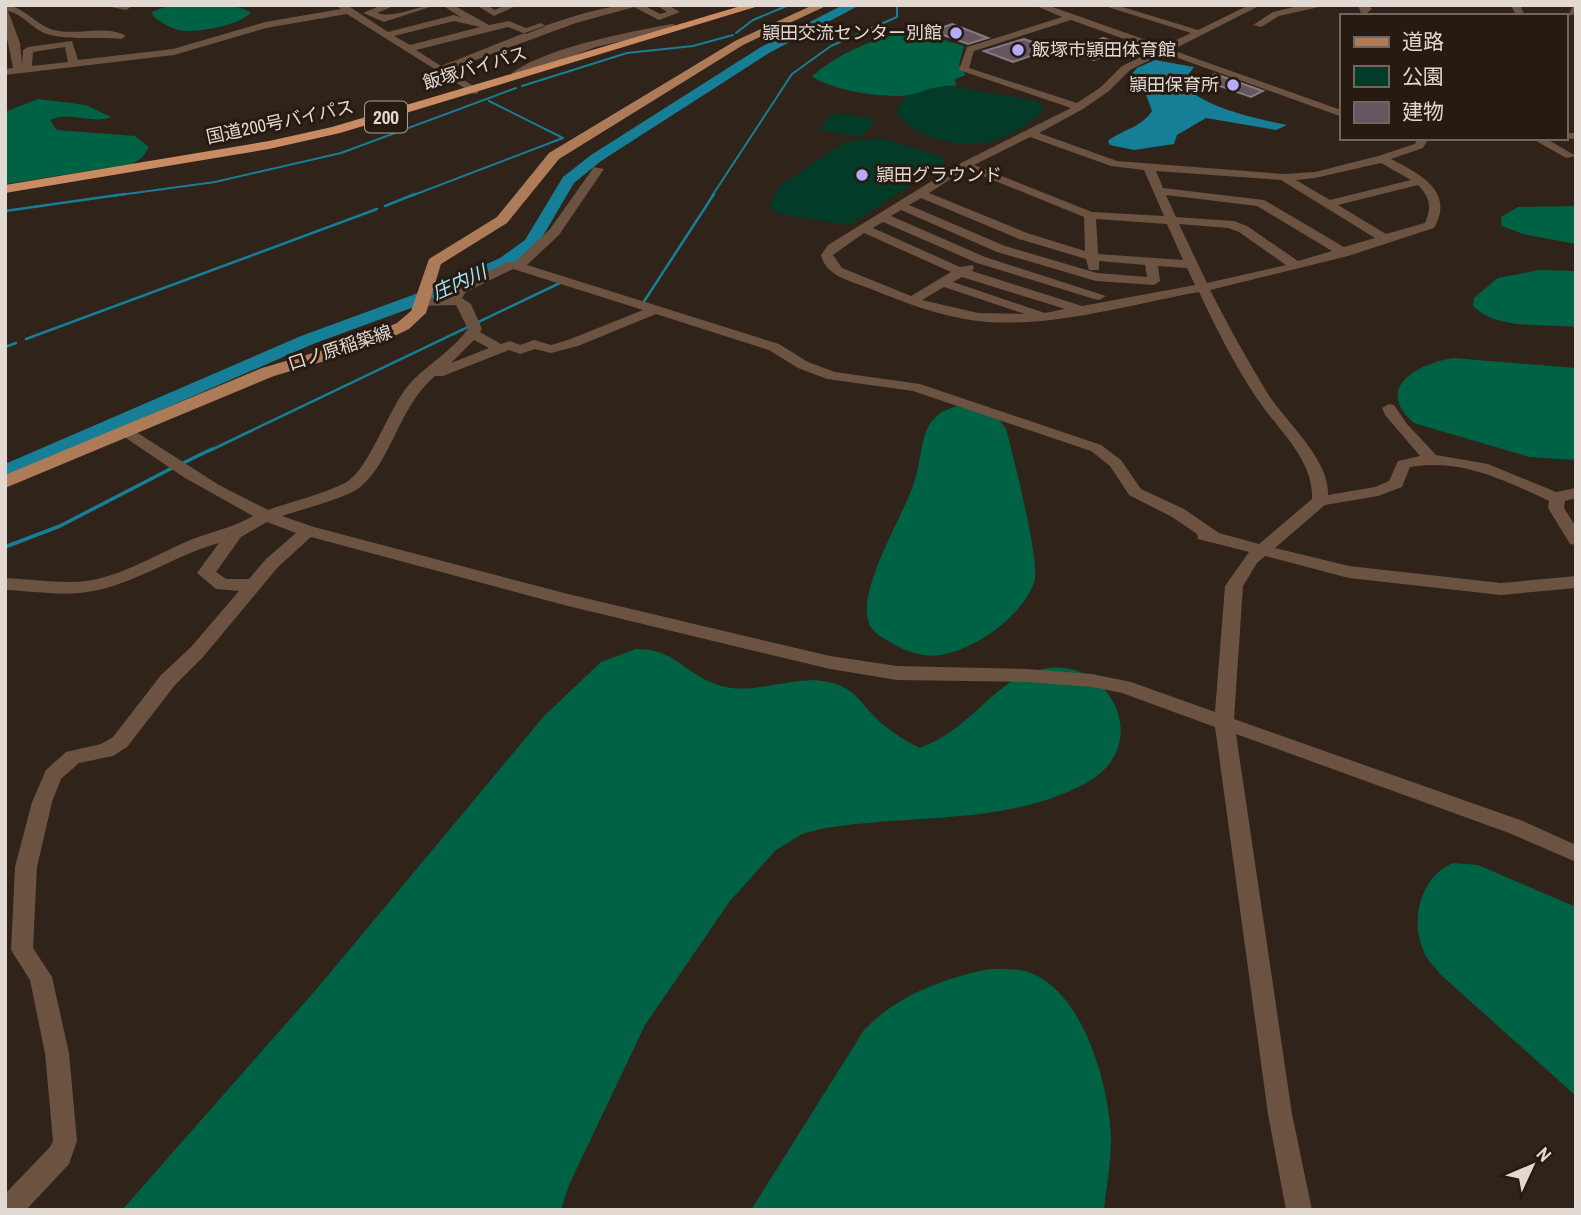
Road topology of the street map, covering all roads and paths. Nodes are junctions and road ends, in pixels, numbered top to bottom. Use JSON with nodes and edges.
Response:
{"nodes":[{"id":1,"x":105,"y":5,"type":"edge"},
{"id":2,"x":392,"y":5,"type":"edge"},
{"id":3,"x":432,"y":5,"type":"edge"},
{"id":4,"x":446,"y":5,"type":"edge"},
{"id":5,"x":480,"y":5,"type":"edge"},
{"id":6,"x":514,"y":5,"type":"edge"},
{"id":7,"x":606,"y":5,"type":"edge"},
{"id":8,"x":634,"y":5,"type":"edge"},
{"id":9,"x":660,"y":5,"type":"edge"},
{"id":10,"x":745,"y":5,"type":"edge"},
{"id":11,"x":757,"y":5,"type":"edge"},
{"id":12,"x":823,"y":5,"type":"edge"},
{"id":13,"x":1038,"y":5,"type":"edge"},
{"id":14,"x":1105,"y":5,"type":"edge"},
{"id":15,"x":1225,"y":5,"type":"edge"},
{"id":16,"x":1257,"y":5,"type":"edge"},
{"id":17,"x":1269,"y":5,"type":"edge"},
{"id":18,"x":1324,"y":5,"type":"edge"},
{"id":19,"x":126,"y":8,"type":"dead end"},
{"id":20,"x":344,"y":8,"type":"edge"},
{"id":21,"x":1086,"y":9,"type":"dead end"},
{"id":22,"x":1291,"y":9,"type":"edge"},
{"id":23,"x":5,"y":11,"type":"edge"},
{"id":24,"x":1246,"y":11,"type":"junction"},
{"id":25,"x":494,"y":13,"type":"junction"},
{"id":26,"x":1064,"y":15,"type":"junction"},
{"id":27,"x":575,"y":21,"type":"junction"},
{"id":28,"x":509,"y":24,"type":"junction"},
{"id":29,"x":1258,"y":25,"type":"dead end"},
{"id":30,"x":480,"y":28,"type":"junction"},
{"id":31,"x":1200,"y":33,"type":"junction"},
{"id":32,"x":386,"y":35,"type":"junction"},
{"id":33,"x":121,"y":36,"type":"dead end"},
{"id":34,"x":610,"y":44,"type":"junction"},
{"id":35,"x":48,"y":46,"type":"junction"},
{"id":36,"x":403,"y":47,"type":"junction"},
{"id":37,"x":1164,"y":50,"type":"junction"},
{"id":38,"x":74,"y":64,"type":"junction"},
{"id":39,"x":50,"y":67,"type":"junction"},
{"id":40,"x":23,"y":70,"type":"junction"},
{"id":41,"x":439,"y":70,"type":"junction"},
{"id":42,"x":5,"y":72,"type":"edge"},
{"id":43,"x":472,"y":89,"type":"junction"},
{"id":44,"x":1079,"y":107,"type":"junction"},
{"id":45,"x":1340,"y":113,"type":"edge"},
{"id":46,"x":1028,"y":134,"type":"junction"},
{"id":47,"x":1423,"y":140,"type":"edge"},
{"id":48,"x":1540,"y":140,"type":"edge"},
{"id":49,"x":1570,"y":156,"type":"dead end"},
{"id":50,"x":1382,"y":159,"type":"junction"},
{"id":51,"x":965,"y":165,"type":"junction"},
{"id":52,"x":1149,"y":168,"type":"junction"},
{"id":53,"x":598,"y":169,"type":"dead end"},
{"id":54,"x":1284,"y":177,"type":"junction"},
{"id":55,"x":1421,"y":181,"type":"junction"},
{"id":56,"x":5,"y":187,"type":"edge"},
{"id":57,"x":1159,"y":191,"type":"junction"},
{"id":58,"x":920,"y":193,"type":"junction"},
{"id":59,"x":1328,"y":204,"type":"junction"},
{"id":60,"x":900,"y":205,"type":"junction"},
{"id":61,"x":1090,"y":215,"type":"junction"},
{"id":62,"x":882,"y":217,"type":"junction"},
{"id":63,"x":1172,"y":220,"type":"junction"},
{"id":64,"x":863,"y":228,"type":"junction"},
{"id":65,"x":1023,"y":236,"type":"junction"},
{"id":66,"x":1387,"y":240,"type":"junction"},
{"id":67,"x":1001,"y":249,"type":"junction"},
{"id":68,"x":1344,"y":253,"type":"junction"},
{"id":69,"x":1092,"y":257,"type":"junction"},
{"id":70,"x":981,"y":260,"type":"junction"},
{"id":71,"x":1151,"y":261,"type":"junction"},
{"id":72,"x":1190,"y":264,"type":"junction"},
{"id":73,"x":1296,"y":266,"type":"junction"},
{"id":74,"x":517,"y":267,"type":"junction"},
{"id":75,"x":961,"y":272,"type":"junction"},
{"id":76,"x":1096,"y":277,"type":"junction"},
{"id":77,"x":943,"y":282,"type":"junction"},
{"id":78,"x":1202,"y":287,"type":"junction"},
{"id":79,"x":454,"y":300,"type":"junction"},
{"id":80,"x":911,"y":301,"type":"junction"},
{"id":81,"x":1100,"y":301,"type":"junction"},
{"id":82,"x":422,"y":302,"type":"junction"},
{"id":83,"x":655,"y":310,"type":"junction"},
{"id":84,"x":1084,"y":310,"type":"junction"},
{"id":85,"x":1047,"y":317,"type":"junction"},
{"id":86,"x":472,"y":334,"type":"junction"},
{"id":87,"x":500,"y":349,"type":"junction"},
{"id":88,"x":424,"y":378,"type":"junction"},
{"id":89,"x":1389,"y":408,"type":"dead end"},
{"id":90,"x":125,"y":431,"type":"junction"},
{"id":91,"x":1429,"y":457,"type":"junction"},
{"id":92,"x":5,"y":482,"type":"edge"},
{"id":93,"x":1576,"y":493,"type":"edge"},
{"id":94,"x":1557,"y":499,"type":"junction"},
{"id":95,"x":1320,"y":501,"type":"junction"},
{"id":96,"x":263,"y":517,"type":"junction"},
{"id":97,"x":307,"y":531,"type":"junction"},
{"id":98,"x":235,"y":533,"type":"junction"},
{"id":99,"x":1189,"y":533,"type":"dead end"},
{"id":100,"x":1213,"y":537,"type":"junction"},
{"id":101,"x":1576,"y":540,"type":"edge"},
{"id":102,"x":1261,"y":549,"type":"junction"},
{"id":103,"x":1576,"y":582,"type":"edge"},
{"id":104,"x":5,"y":584,"type":"edge"},
{"id":105,"x":254,"y":586,"type":"junction"},
{"id":106,"x":1224,"y":721,"type":"junction"},
{"id":107,"x":1576,"y":854,"type":"edge"},
{"id":108,"x":8,"y":1210,"type":"edge"},
{"id":109,"x":1299,"y":1210,"type":"edge"}],
"edges":[{"from":1,"to":19,"type":"street"},
{"from":2,"to":3,"type":"street"},
{"from":4,"to":30,"type":"street"},
{"from":5,"to":25,"type":"street"},
{"from":6,"to":25,"type":"street"},
{"from":7,"to":28,"type":"street"},
{"from":8,"to":9,"type":"street"},
{"from":8,"to":27,"type":"street"},
{"from":10,"to":34,"type":"highway","name":"飯塚バイパス","number":"200"},
{"from":11,"to":43,"type":"highway","name":"国道200号バイパス","number":"200"},
{"from":12,"to":82,"type":"main road","name":"口ノ原稲築線"},
{"from":13,"to":26,"type":"street"},
{"from":14,"to":31,"type":"street"},
{"from":15,"to":24,"type":"street"},
{"from":16,"to":24,"type":"street"},
{"from":17,"to":22,"type":"street"},
{"from":18,"to":22,"type":"street"},
{"from":20,"to":32,"type":"street"},
{"from":20,"to":38,"type":"street"},
{"from":21,"to":26,"type":"street"},
{"from":22,"to":29,"type":"street"},
{"from":23,"to":33,"type":"street"},
{"from":23,"to":40,"type":"street"},
{"from":24,"to":31,"type":"street"},
{"from":25,"to":28,"type":"street"},
{"from":26,"to":37,"type":"street"},
{"from":26,"to":44,"type":"street"},
{"from":27,"to":34,"type":"street"},
{"from":27,"to":41,"type":"street"},
{"from":28,"to":30,"type":"street"},
{"from":30,"to":32,"type":"street"},
{"from":30,"to":36,"type":"street"},
{"from":31,"to":37,"type":"street"},
{"from":32,"to":36,"type":"street"},
{"from":34,"to":43,"type":"highway","name":"飯塚バイパス","number":"200"},
{"from":35,"to":38,"type":"street"},
{"from":35,"to":39,"type":"street"},
{"from":35,"to":40,"type":"street"},
{"from":36,"to":41,"type":"street"},
{"from":37,"to":44,"type":"street"},
{"from":37,"to":45,"type":"street"},
{"from":38,"to":39,"type":"street"},
{"from":39,"to":40,"type":"street"},
{"from":40,"to":42,"type":"street"},
{"from":41,"to":43,"type":"street"},
{"from":43,"to":56,"type":"highway","name":"国道200号バイパス","number":"200"},
{"from":44,"to":46,"type":"street"},
{"from":46,"to":51,"type":"street"},
{"from":46,"to":52,"type":"street"},
{"from":47,"to":50,"type":"street"},
{"from":48,"to":49,"type":"street"},
{"from":50,"to":54,"type":"street"},
{"from":50,"to":55,"type":"street"},
{"from":51,"to":58,"type":"street"},
{"from":51,"to":61,"type":"street"},
{"from":52,"to":54,"type":"street"},
{"from":52,"to":57,"type":"street"},
{"from":53,"to":74,"type":"street"},
{"from":54,"to":59,"type":"street"},
{"from":55,"to":59,"type":"street"},
{"from":55,"to":66,"type":"street"},
{"from":57,"to":63,"type":"street"},
{"from":57,"to":68,"type":"street"},
{"from":58,"to":60,"type":"street"},
{"from":58,"to":65,"type":"street"},
{"from":59,"to":66,"type":"street"},
{"from":60,"to":62,"type":"street"},
{"from":60,"to":67,"type":"street"},
{"from":61,"to":63,"type":"street"},
{"from":61,"to":69,"type":"street"},
{"from":62,"to":64,"type":"street"},
{"from":62,"to":70,"type":"street"},
{"from":63,"to":72,"type":"street"},
{"from":63,"to":73,"type":"street"},
{"from":64,"to":75,"type":"street"},
{"from":64,"to":80,"type":"street"},
{"from":65,"to":67,"type":"street"},
{"from":65,"to":69,"type":"street"},
{"from":66,"to":68,"type":"street"},
{"from":67,"to":70,"type":"street"},
{"from":67,"to":76,"type":"street"},
{"from":68,"to":73,"type":"street"},
{"from":69,"to":71,"type":"street"},
{"from":69,"to":76,"type":"street"},
{"from":70,"to":75,"type":"street"},
{"from":70,"to":81,"type":"street"},
{"from":71,"to":72,"type":"street"},
{"from":71,"to":76,"type":"street"},
{"from":72,"to":78,"type":"street"},
{"from":73,"to":78,"type":"street"},
{"from":74,"to":79,"type":"street"},
{"from":74,"to":83,"type":"street"},
{"from":75,"to":77,"type":"street"},
{"from":75,"to":84,"type":"street"},
{"from":76,"to":81,"type":"street"},
{"from":77,"to":80,"type":"street"},
{"from":77,"to":85,"type":"street"},
{"from":78,"to":81,"type":"street"},
{"from":78,"to":95,"type":"street"},
{"from":79,"to":82,"type":"street"},
{"from":79,"to":86,"type":"street"},
{"from":80,"to":85,"type":"street"},
{"from":81,"to":84,"type":"street"},
{"from":82,"to":90,"type":"main road","name":"口ノ原稲築線"},
{"from":83,"to":87,"type":"street"},
{"from":83,"to":100,"type":"street"},
{"from":84,"to":85,"type":"street"},
{"from":86,"to":87,"type":"street"},
{"from":86,"to":88,"type":"street"},
{"from":87,"to":88,"type":"street"},
{"from":88,"to":96,"type":"street"},
{"from":89,"to":91,"type":"street"},
{"from":90,"to":92,"type":"main road","name":"口ノ原稲築線"},
{"from":90,"to":96,"type":"street"},
{"from":91,"to":94,"type":"street"},
{"from":91,"to":95,"type":"street"},
{"from":93,"to":94,"type":"street"},
{"from":94,"to":101,"type":"street"},
{"from":95,"to":102,"type":"street"},
{"from":96,"to":97,"type":"street"},
{"from":96,"to":98,"type":"street"},
{"from":97,"to":105,"type":"street"},
{"from":97,"to":106,"type":"street"},
{"from":98,"to":104,"type":"street"},
{"from":98,"to":105,"type":"street"},
{"from":99,"to":100,"type":"street"},
{"from":100,"to":102,"type":"street"},
{"from":102,"to":103,"type":"street"},
{"from":102,"to":106,"type":"street"},
{"from":105,"to":108,"type":"street"},
{"from":106,"to":107,"type":"street"},
{"from":106,"to":109,"type":"street"}]}
